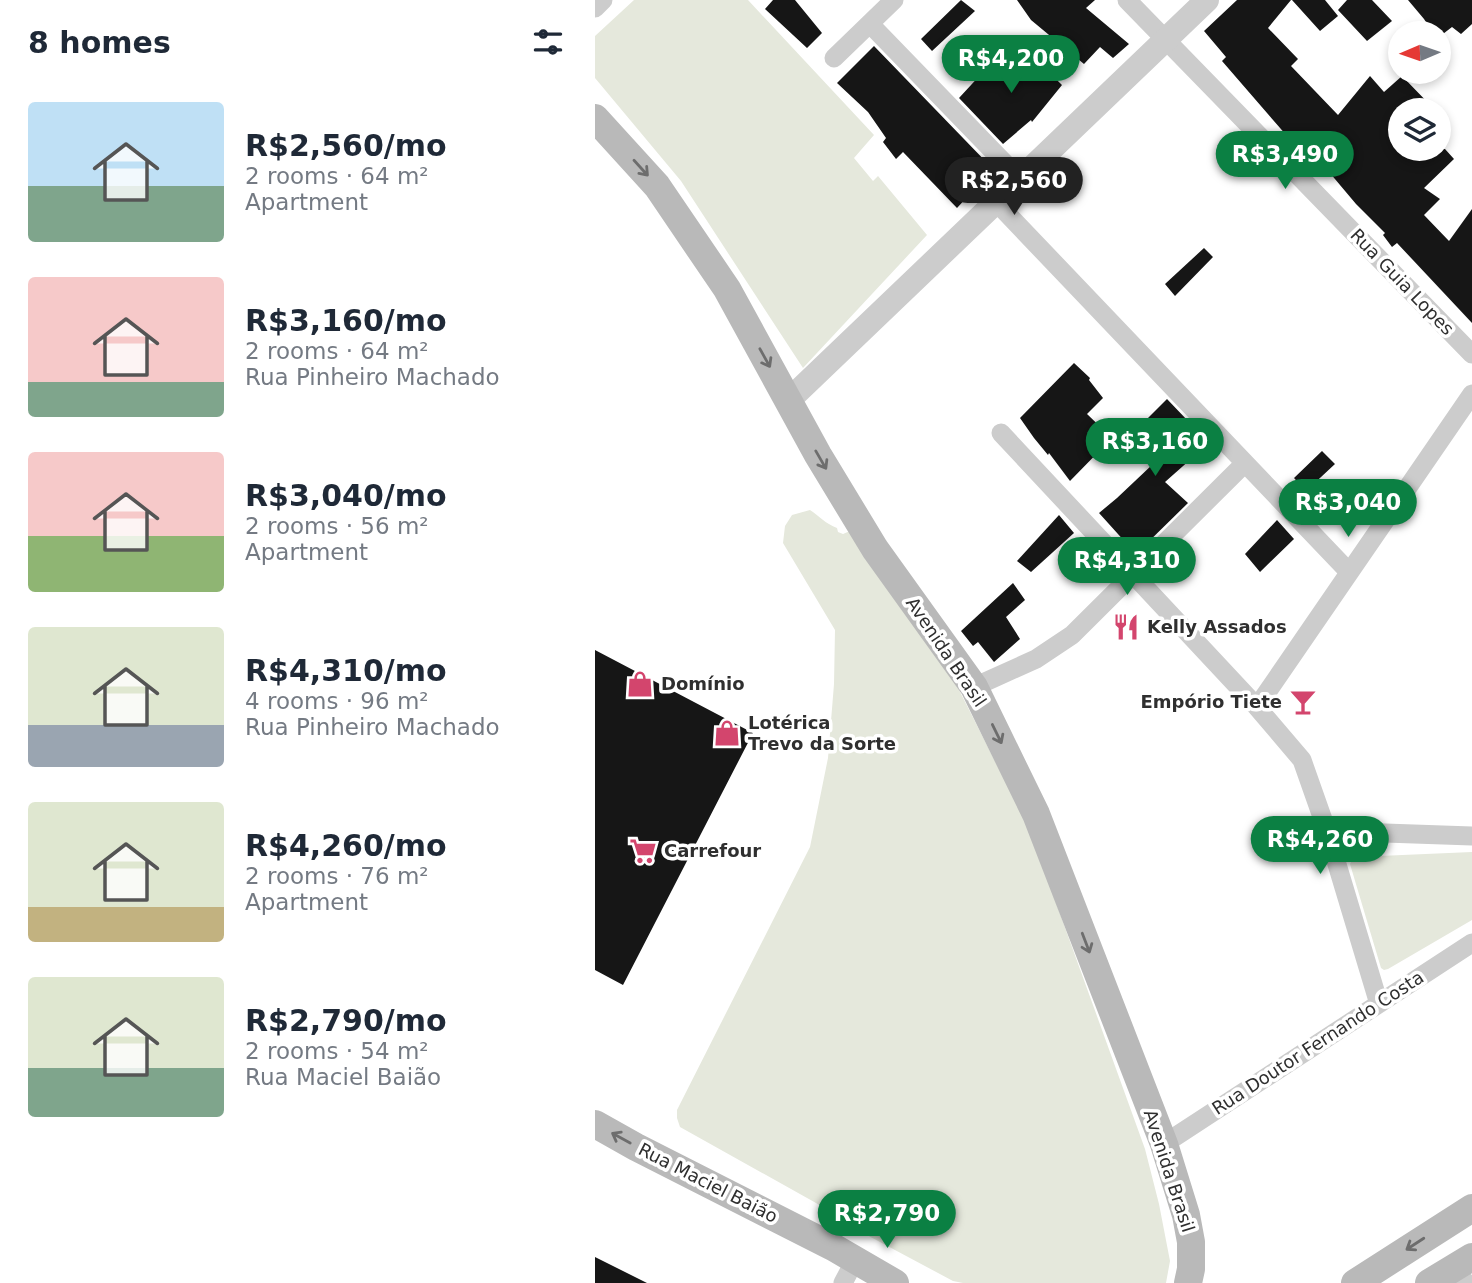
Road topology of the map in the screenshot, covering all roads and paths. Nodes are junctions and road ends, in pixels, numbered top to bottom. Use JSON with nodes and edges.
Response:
{"nodes":[{"id":1,"x":603,"y":0,"type":"edge"},
{"id":2,"x":894,"y":0,"type":"edge"},
{"id":3,"x":1127,"y":0,"type":"edge"},
{"id":4,"x":1207,"y":0,"type":"edge"},
{"id":5,"x":595,"y":8,"type":"edge"},
{"id":6,"x":870,"y":24,"type":"junction"},
{"id":7,"x":1166,"y":40,"type":"junction"},
{"id":8,"x":834,"y":58,"type":"dead end"},
{"id":9,"x":595,"y":118,"type":"edge"},
{"id":10,"x":1020,"y":179,"type":"junction"},
{"id":11,"x":996,"y":202,"type":"junction"},
{"id":12,"x":1472,"y":354,"type":"edge"},
{"id":13,"x":1472,"y":394,"type":"edge"},
{"id":14,"x":789,"y":400,"type":"junction"},
{"id":15,"x":1001,"y":433,"type":"dead end"},
{"id":16,"x":1245,"y":463,"type":"junction"},
{"id":17,"x":1349,"y":572,"type":"junction"},
{"id":18,"x":1134,"y":575,"type":"junction"},
{"id":19,"x":974,"y":687,"type":"junction"},
{"id":20,"x":1257,"y":707,"type":"junction"},
{"id":21,"x":1327,"y":831,"type":"junction"},
{"id":22,"x":1472,"y":836,"type":"edge"},
{"id":23,"x":1472,"y":943,"type":"edge"},
{"id":24,"x":1379,"y":1004,"type":"junction"},
{"id":25,"x":595,"y":1124,"type":"edge"},
{"id":26,"x":1164,"y":1143,"type":"junction"},
{"id":27,"x":1472,"y":1208,"type":"edge"},
{"id":28,"x":1464,"y":1269,"type":"edge"},
{"id":29,"x":849,"y":1271,"type":"edge"},
{"id":30,"x":895,"y":1283,"type":"edge"},
{"id":31,"x":920,"y":1283,"type":"edge"},
{"id":32,"x":1188,"y":1283,"type":"edge"},
{"id":33,"x":1355,"y":1283,"type":"edge"},
{"id":34,"x":1429,"y":1283,"type":"edge"}],
"edges":[{"from":1,"to":5,"type":"street"},
{"from":2,"to":6,"type":"street"},
{"from":3,"to":7,"type":"street","name":"Rua Guia Lopes"},
{"from":4,"to":7,"type":"street"},
{"from":6,"to":8,"type":"street"},
{"from":6,"to":10,"type":"street"},
{"from":7,"to":10,"type":"street"},
{"from":7,"to":12,"type":"street","name":"Rua Guia Lopes"},
{"from":9,"to":14,"type":"main road","name":"Avenida Brasil","one_way":true},
{"from":10,"to":11,"type":"street"},
{"from":11,"to":14,"type":"street"},
{"from":11,"to":16,"type":"street"},
{"from":13,"to":17,"type":"street"},
{"from":14,"to":19,"type":"main road","name":"Avenida Brasil","one_way":true},
{"from":15,"to":18,"type":"street"},
{"from":16,"to":17,"type":"street"},
{"from":16,"to":18,"type":"street"},
{"from":17,"to":20,"type":"street"},
{"from":18,"to":19,"type":"street"},
{"from":18,"to":20,"type":"street"},
{"from":19,"to":26,"type":"main road","name":"Avenida Brasil","one_way":true},
{"from":20,"to":21,"type":"street"},
{"from":21,"to":22,"type":"street"},
{"from":21,"to":24,"type":"street"},
{"from":23,"to":24,"type":"street","name":"Rua Doutor Fernando Costa"},
{"from":24,"to":26,"type":"street","name":"Rua Doutor Fernando Costa"},
{"from":29,"to":25,"type":"main road","name":"Rua Maciel Baião","one_way":true},
{"from":26,"to":32,"type":"main road","name":"Avenida Brasil"},
{"from":27,"to":33,"type":"main road","one_way":true},
{"from":28,"to":34,"type":"main road"},
{"from":29,"to":30,"type":"main road","name":"Rua Maciel Baião"},
{"from":29,"to":31,"type":"main road"}]}
